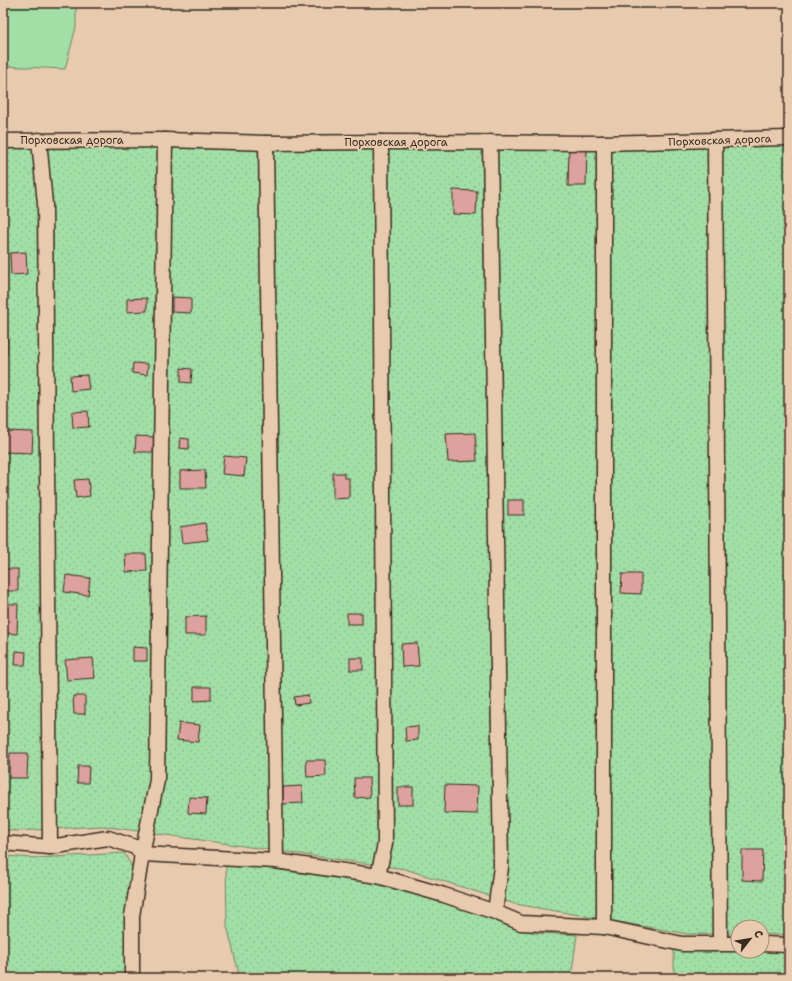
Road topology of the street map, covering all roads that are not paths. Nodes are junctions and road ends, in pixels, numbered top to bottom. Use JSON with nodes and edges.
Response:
{"nodes":[{"id":1,"x":789,"y":138,"type":"edge"},
{"id":2,"x":39,"y":140,"type":"junction"},
{"id":3,"x":165,"y":140,"type":"junction"},
{"id":4,"x":715,"y":140,"type":"junction"},
{"id":5,"x":3,"y":141,"type":"edge"},
{"id":6,"x":381,"y":142,"type":"junction"},
{"id":7,"x":490,"y":142,"type":"junction"},
{"id":8,"x":266,"y":143,"type":"junction"},
{"id":9,"x":604,"y":143,"type":"junction"},
{"id":10,"x":3,"y":843,"type":"edge"},
{"id":11,"x":50,"y":847,"type":"junction"},
{"id":12,"x":142,"y":854,"type":"junction"},
{"id":13,"x":276,"y":861,"type":"junction"},
{"id":14,"x":378,"y":876,"type":"junction"},
{"id":15,"x":495,"y":912,"type":"junction"},
{"id":16,"x":604,"y":927,"type":"junction"},
{"id":17,"x":720,"y":943,"type":"junction"},
{"id":18,"x":730,"y":944,"type":"edge"},
{"id":19,"x":770,"y":944,"type":"edge"},
{"id":20,"x":789,"y":945,"type":"edge"},
{"id":21,"x":132,"y":978,"type":"edge"}],
"edges":[{"from":1,"to":4,"type":"street","name":"Порховская дорога"},
{"from":2,"to":3,"type":"street","name":"Порховская дорога"},
{"from":2,"to":5,"type":"street","name":"Порховская дорога"},
{"from":2,"to":11,"type":"street"},
{"from":3,"to":8,"type":"street","name":"Порховская дорога"},
{"from":3,"to":12,"type":"street"},
{"from":4,"to":9,"type":"street","name":"Порховская дорога"},
{"from":4,"to":17,"type":"street"},
{"from":6,"to":7,"type":"street","name":"Порховская дорога"},
{"from":6,"to":8,"type":"street","name":"Порховская дорога"},
{"from":6,"to":14,"type":"street"},
{"from":7,"to":9,"type":"street","name":"Порховская дорога"},
{"from":7,"to":15,"type":"street"},
{"from":8,"to":13,"type":"street"},
{"from":9,"to":16,"type":"street"},
{"from":10,"to":11,"type":"street"},
{"from":11,"to":12,"type":"street"},
{"from":12,"to":13,"type":"street"},
{"from":12,"to":21,"type":"street"},
{"from":13,"to":14,"type":"street"},
{"from":14,"to":15,"type":"street"},
{"from":15,"to":16,"type":"street"},
{"from":16,"to":17,"type":"street"},
{"from":17,"to":18,"type":"street"},
{"from":19,"to":20,"type":"street"}]}
